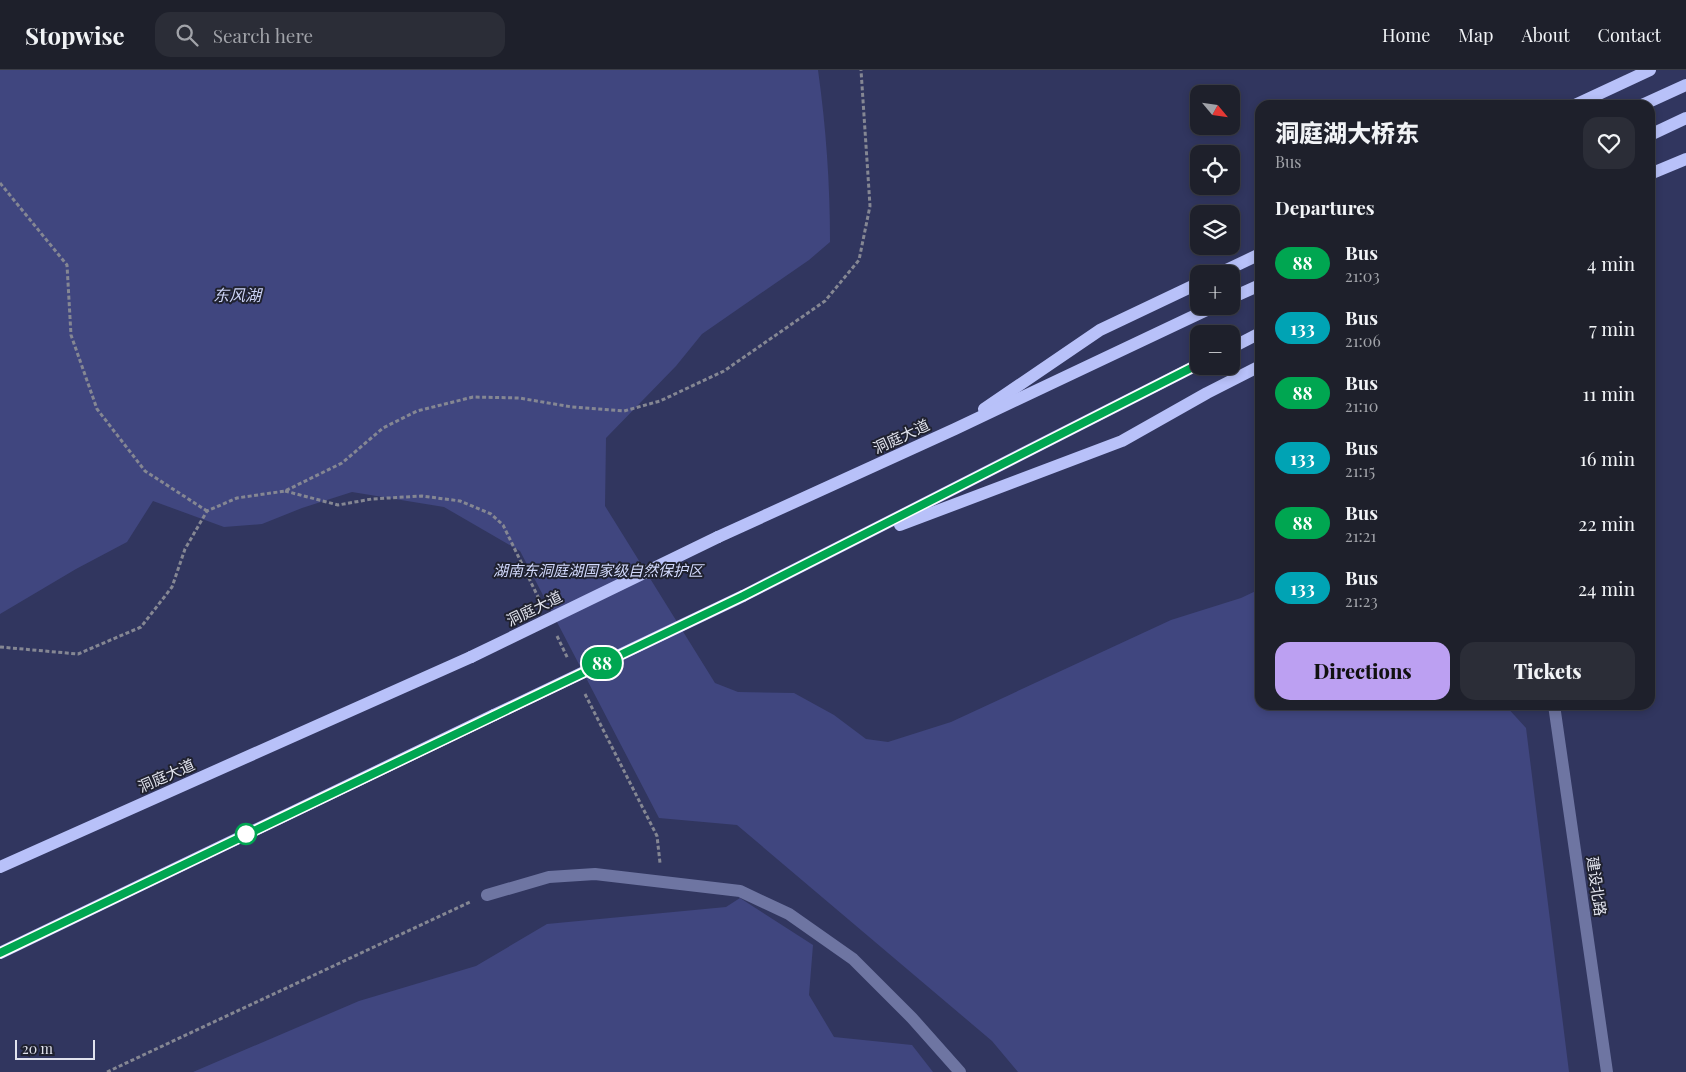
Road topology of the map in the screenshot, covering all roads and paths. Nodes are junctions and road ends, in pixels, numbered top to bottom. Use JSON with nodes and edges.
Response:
{"nodes":[{"id":1,"x":861,"y":70,"type":"edge"},
{"id":2,"x":1650,"y":70,"type":"edge"},
{"id":3,"x":1686,"y":85,"type":"edge"},
{"id":4,"x":1587,"y":100,"type":"edge"},
{"id":5,"x":1653,"y":100,"type":"edge"},
{"id":6,"x":1686,"y":118,"type":"edge"},
{"id":7,"x":1655,"y":133,"type":"edge"},
{"id":8,"x":1686,"y":159,"type":"edge"},
{"id":9,"x":1655,"y":172,"type":"edge"},
{"id":10,"x":0,"y":183,"type":"edge"},
{"id":11,"x":1255,"y":256,"type":"edge"},
{"id":12,"x":1237,"y":265,"type":"edge"},
{"id":13,"x":1190,"y":287,"type":"edge"},
{"id":14,"x":1255,"y":287,"type":"edge"},
{"id":15,"x":1240,"y":294,"type":"edge"},
{"id":16,"x":1195,"y":315,"type":"edge"},
{"id":17,"x":1255,"y":336,"type":"edge"},
{"id":18,"x":1240,"y":343,"type":"edge"},
{"id":19,"x":1190,"y":369,"type":"edge"},
{"id":20,"x":1255,"y":369,"type":"edge"},
{"id":21,"x":955,"y":429,"type":"junction"},
{"id":22,"x":208,"y":511,"type":"junction"},
{"id":23,"x":841,"y":547,"type":"junction"},
{"id":24,"x":0,"y":647,"type":"edge"},
{"id":25,"x":1555,"y":710,"type":"edge"},
{"id":26,"x":0,"y":867,"type":"edge"},
{"id":27,"x":487,"y":895,"type":"joint"},
{"id":28,"x":0,"y":953,"type":"edge"},
{"id":29,"x":107,"y":1072,"type":"edge"},
{"id":30,"x":960,"y":1072,"type":"edge"},
{"id":31,"x":1607,"y":1072,"type":"edge"}],
"edges":[{"from":1,"to":22,"type":"path"},
{"from":2,"to":4,"type":"main road"},
{"from":3,"to":5,"type":"main road"},
{"from":6,"to":7,"type":"main road"},
{"from":8,"to":9,"type":"main road"},
{"from":10,"to":22,"type":"path"},
{"from":11,"to":12,"type":"main road"},
{"from":13,"to":21,"type":"main road"},
{"from":14,"to":15,"type":"main road"},
{"from":16,"to":21,"type":"main road","name":"洞庭大道"},
{"from":17,"to":18,"type":"main road"},
{"from":19,"to":23,"type":"main road"},
{"from":20,"to":23,"type":"main road"},
{"from":21,"to":26,"type":"main road","name":"洞庭大道","bridge":true},
{"from":22,"to":24,"type":"path"},
{"from":23,"to":28,"type":"main road","bridge":true},
{"from":25,"to":31,"type":"street","name":"建设北路"},
{"from":27,"to":29,"type":"path"},
{"from":27,"to":30,"type":"street"}]}
